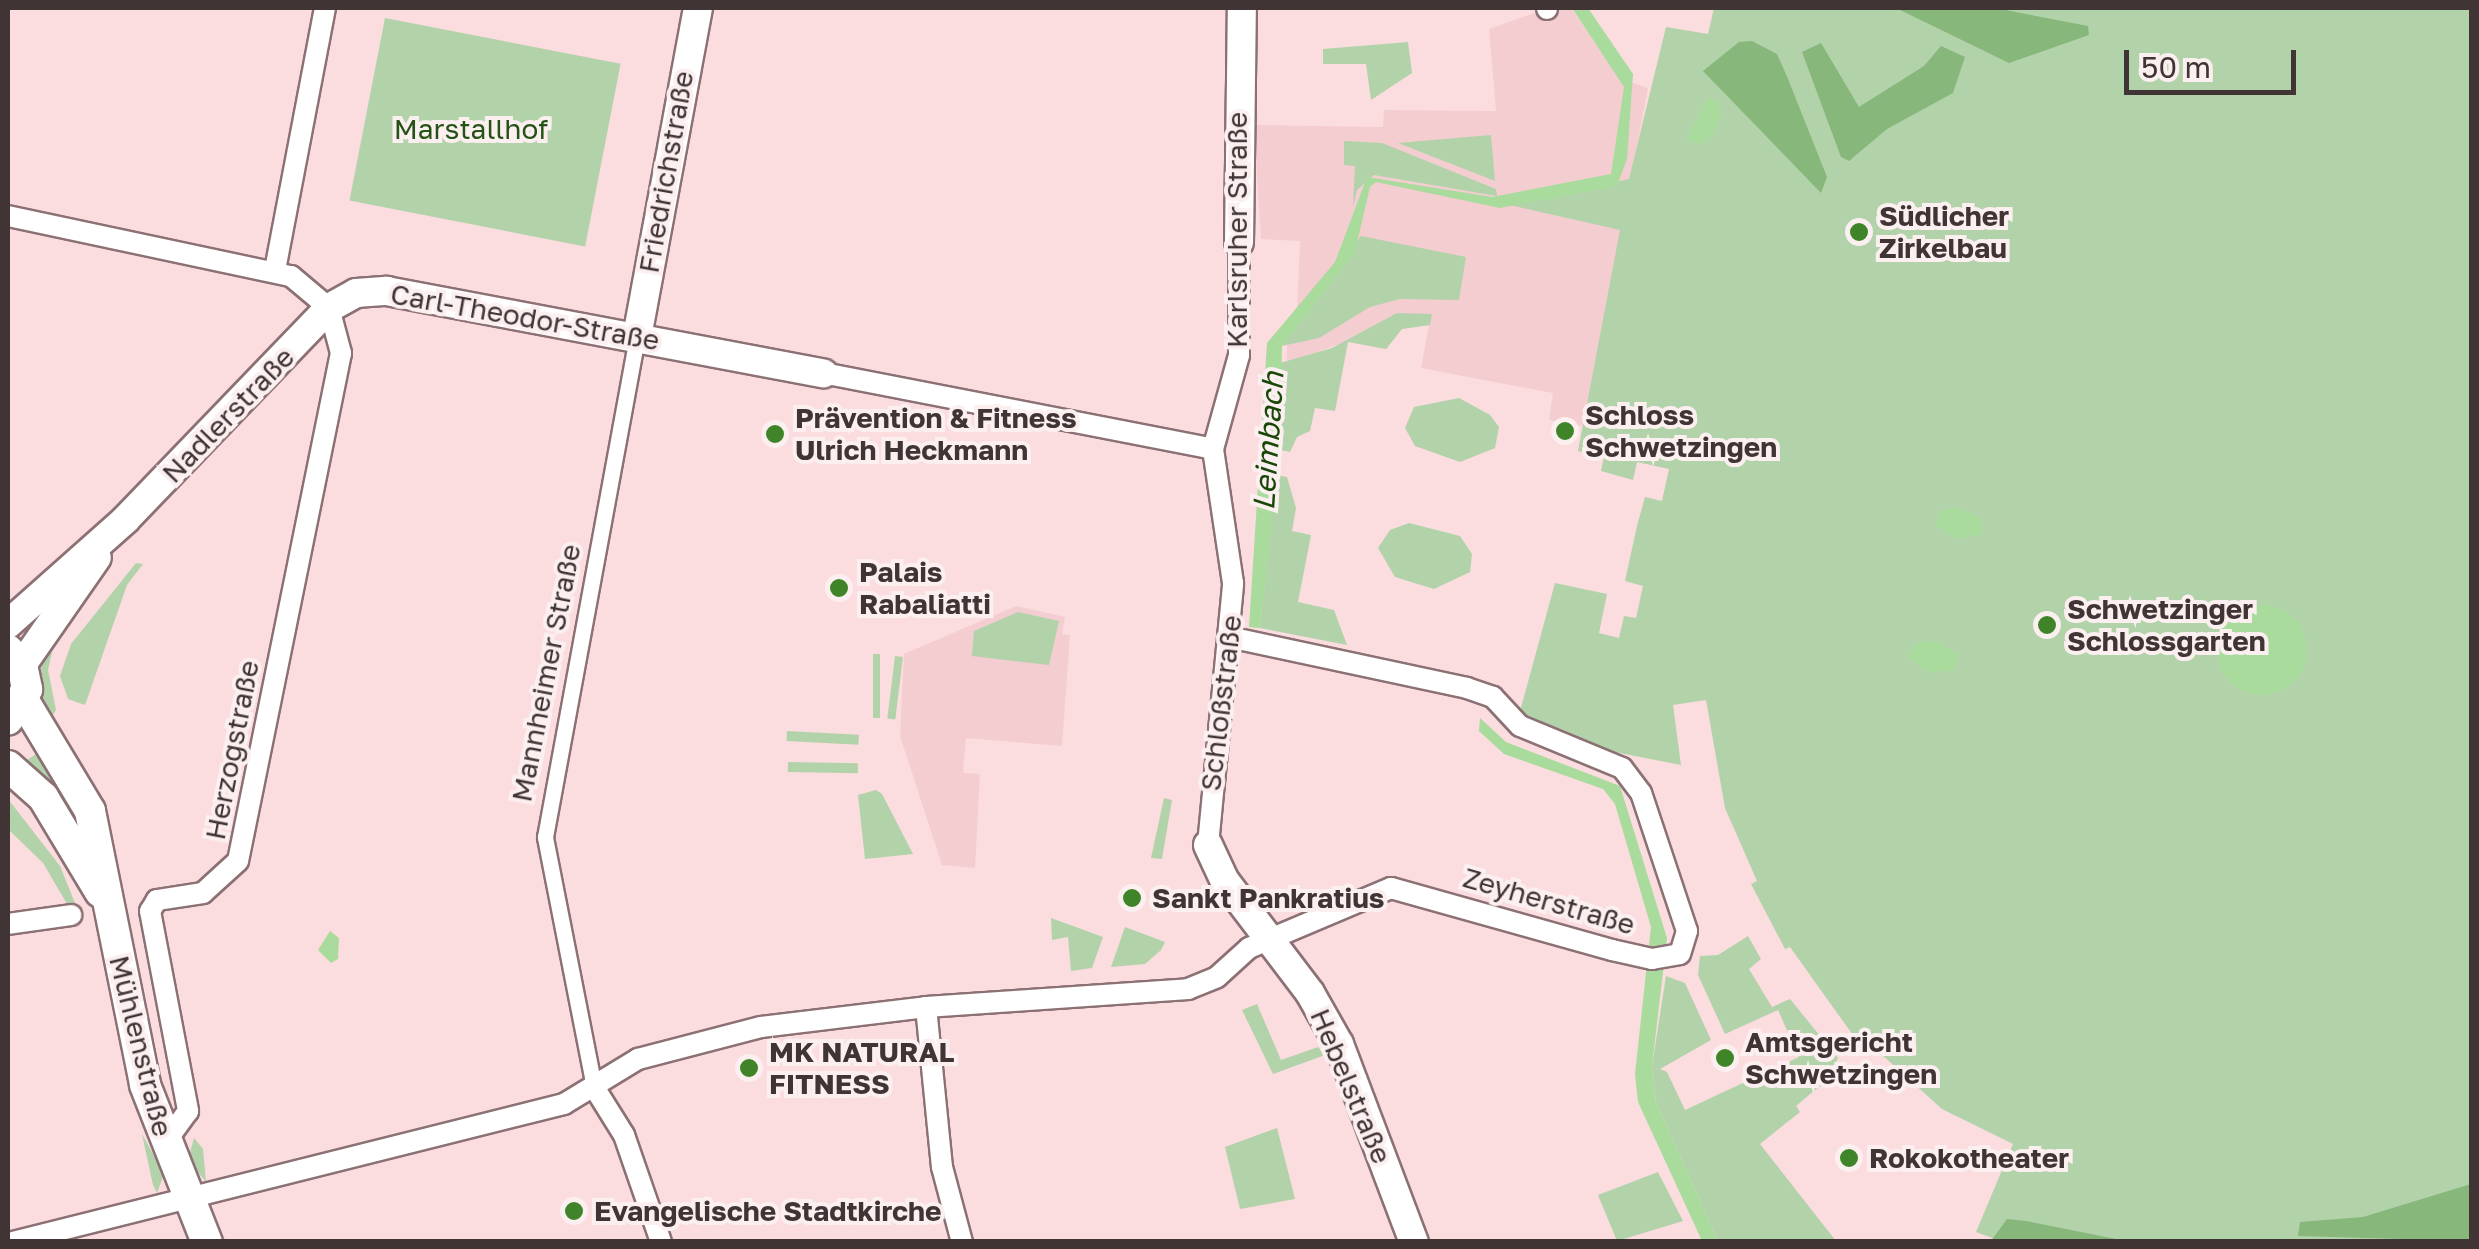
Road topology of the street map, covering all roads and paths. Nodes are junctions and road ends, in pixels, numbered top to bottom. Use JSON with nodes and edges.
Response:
{"nodes":[{"id":1,"x":325,"y":8,"type":"edge"},
{"id":2,"x":698,"y":8,"type":"edge"},
{"id":3,"x":1242,"y":8,"type":"edge"},
{"id":4,"x":8,"y":216,"type":"edge"},
{"id":5,"x":1239,"y":242,"type":"joint"},
{"id":6,"x":275,"y":270,"type":"junction"},
{"id":7,"x":329,"y":308,"type":"junction"},
{"id":8,"x":636,"y":337,"type":"junction"},
{"id":9,"x":823,"y":373,"type":"joint"},
{"id":10,"x":1213,"y":449,"type":"junction"},
{"id":11,"x":125,"y":520,"type":"junction"},
{"id":12,"x":8,"y":624,"type":"edge"},
{"id":13,"x":1230,"y":637,"type":"junction"},
{"id":14,"x":15,"y":657,"type":"edge"},
{"id":15,"x":16,"y":711,"type":"edge"},
{"id":16,"x":8,"y":766,"type":"edge"},
{"id":17,"x":1208,"y":845,"type":"joint"},
{"id":18,"x":106,"y":903,"type":"junction"},
{"id":19,"x":70,"y":915,"type":"dead end"},
{"id":20,"x":8,"y":924,"type":"edge"},
{"id":21,"x":1272,"y":940,"type":"junction"},
{"id":22,"x":926,"y":1007,"type":"junction"},
{"id":23,"x":594,"y":1086,"type":"junction"},
{"id":24,"x":165,"y":1143,"type":"junction"},
{"id":25,"x":190,"y":1198,"type":"junction"},
{"id":26,"x":13,"y":1242,"type":"edge"},
{"id":27,"x":207,"y":1242,"type":"edge"},
{"id":28,"x":660,"y":1242,"type":"edge"},
{"id":29,"x":962,"y":1242,"type":"edge"},
{"id":30,"x":1414,"y":1242,"type":"edge"}],
"edges":[{"from":1,"to":6,"type":"street"},
{"from":2,"to":8,"type":"street","name":"Friedrichstraße"},
{"from":3,"to":5,"type":"street","name":"Karlsruher Straße"},
{"from":4,"to":6,"type":"street"},
{"from":5,"to":10,"type":"street","name":"Karlsruher Straße"},
{"from":6,"to":7,"type":"street"},
{"from":7,"to":8,"type":"street","name":"Carl-Theodor-Straße"},
{"from":7,"to":11,"type":"street","name":"Nadlerstraße"},
{"from":7,"to":24,"type":"street","name":"Herzogstraße"},
{"from":8,"to":9,"type":"street","name":"Carl-Theodor-Straße"},
{"from":8,"to":23,"type":"street","name":"Mannheimer Straße"},
{"from":9,"to":10,"type":"street"},
{"from":10,"to":13,"type":"street","name":"Schloßstraße"},
{"from":11,"to":12,"type":"street","name":"Nadlerstraße"},
{"from":11,"to":14,"type":"street","name":"Nadlerstraße"},
{"from":13,"to":17,"type":"street","name":"Schloßstraße"},
{"from":13,"to":21,"type":"street","name":"Zeyherstraße"},
{"from":14,"to":15,"type":"main road"},
{"from":15,"to":18,"type":"main road","name":"Mühlenstraße"},
{"from":16,"to":18,"type":"main road","name":"Mühlenstraße"},
{"from":17,"to":21,"type":"street","name":"Schloßstraße"},
{"from":18,"to":24,"type":"main road","name":"Mühlenstraße"},
{"from":19,"to":20,"type":"street"},
{"from":21,"to":22,"type":"street","name":"Zeyherstraße"},
{"from":21,"to":30,"type":"street","name":"Hebelstraße"},
{"from":22,"to":23,"type":"street","name":"Zeyherstraße"},
{"from":22,"to":29,"type":"street"},
{"from":23,"to":25,"type":"street","name":"Zeyherstraße"},
{"from":23,"to":28,"type":"street","name":"Mannheimer Straße"},
{"from":24,"to":25,"type":"main road","name":"Mühlenstraße"},
{"from":25,"to":26,"type":"street","name":"Zeyherstraße"},
{"from":25,"to":27,"type":"main road","name":"Mühlenstraße"}]}
